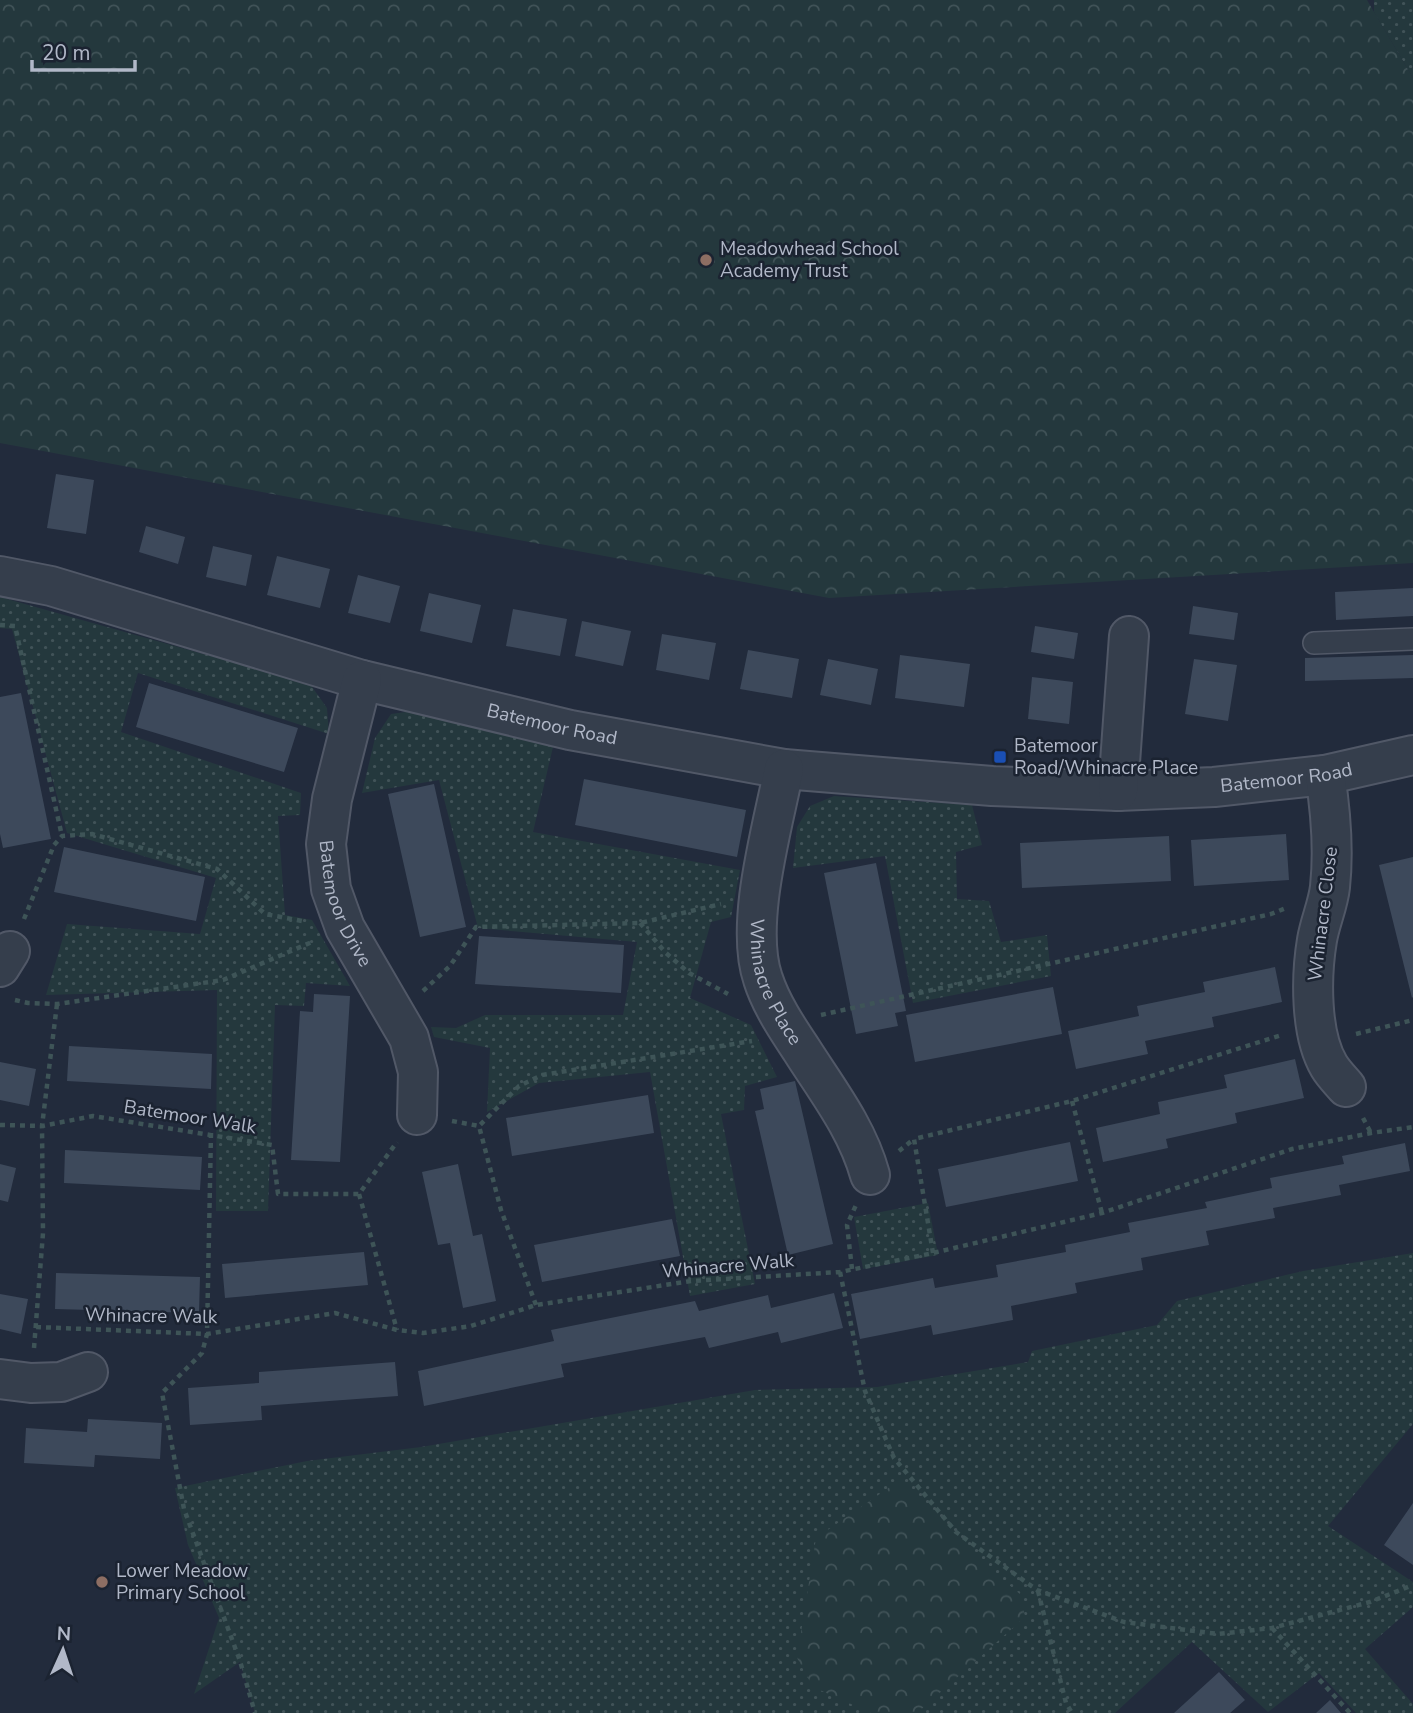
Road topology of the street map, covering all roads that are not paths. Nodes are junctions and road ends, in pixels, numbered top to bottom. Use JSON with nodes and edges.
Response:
{"nodes":[{"id":1,"x":0,"y":576,"type":"edge"},
{"id":2,"x":1129,"y":636,"type":"dead end"},
{"id":3,"x":1413,"y":639,"type":"edge"},
{"id":4,"x":1314,"y":643,"type":"dead end"},
{"id":5,"x":362,"y":680,"type":"junction"},
{"id":6,"x":1413,"y":755,"type":"edge"},
{"id":7,"x":784,"y":769,"type":"junction"},
{"id":8,"x":1325,"y":775,"type":"junction"},
{"id":9,"x":1118,"y":791,"type":"junction"},
{"id":10,"x":1346,"y":1087,"type":"dead end"},
{"id":11,"x":417,"y":1115,"type":"road end"},
{"id":12,"x":870,"y":1175,"type":"dead end"},
{"id":13,"x":88,"y":1372,"type":"dead end"},
{"id":14,"x":16,"y":1381,"type":"edge"}],
"edges":[{"from":1,"to":5,"type":"street","name":"Batemoor Road"},
{"from":2,"to":9,"type":"street"},
{"from":3,"to":4,"type":"lane"},
{"from":5,"to":7,"type":"street","name":"Batemoor Road"},
{"from":5,"to":11,"type":"street","name":"Batemoor Drive"},
{"from":6,"to":8,"type":"street","name":"Batemoor Road"},
{"from":7,"to":9,"type":"street","name":"Batemoor Road"},
{"from":7,"to":12,"type":"street","name":"Whinacre Place"},
{"from":8,"to":9,"type":"street","name":"Batemoor Road"},
{"from":8,"to":10,"type":"street","name":"Whinacre Close"},
{"from":13,"to":14,"type":"street"}]}
